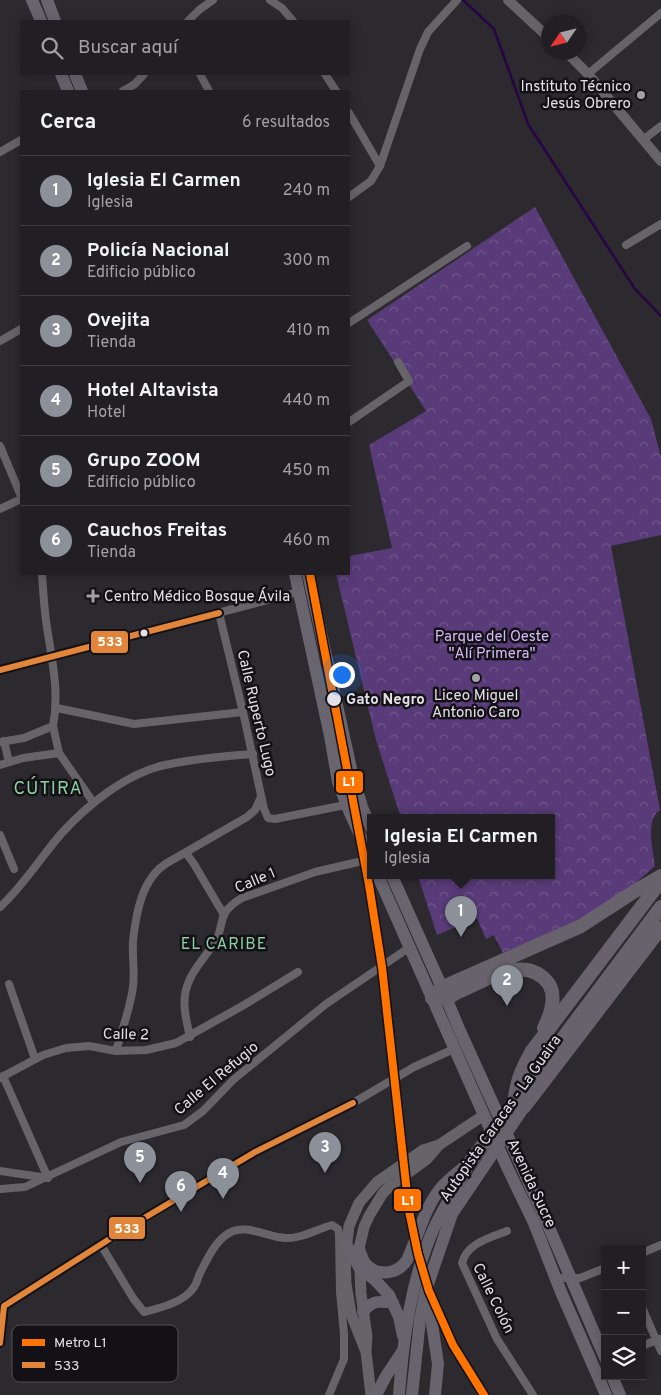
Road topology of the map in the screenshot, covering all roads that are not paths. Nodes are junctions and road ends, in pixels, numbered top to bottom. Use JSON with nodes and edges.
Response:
{"nodes":[{"id":1,"x":32,"y":0,"type":"edge"},
{"id":2,"x":46,"y":0,"type":"edge"},
{"id":3,"x":213,"y":0,"type":"edge"},
{"id":4,"x":270,"y":0,"type":"edge"},
{"id":5,"x":508,"y":0,"type":"edge"},
{"id":6,"x":456,"y":1,"type":"edge"},
{"id":7,"x":661,"y":13,"type":"edge"},
{"id":8,"x":41,"y":20,"type":"edge"},
{"id":9,"x":55,"y":20,"type":"edge"},
{"id":10,"x":189,"y":20,"type":"edge"},
{"id":11,"x":292,"y":20,"type":"edge"},
{"id":12,"x":541,"y":31,"type":"edge"},
{"id":13,"x":574,"y":60,"type":"edge"},
{"id":14,"x":588,"y":74,"type":"junction"},
{"id":15,"x":61,"y":75,"type":"edge"},
{"id":16,"x":75,"y":75,"type":"edge"},
{"id":17,"x":143,"y":75,"type":"edge"},
{"id":18,"x":201,"y":75,"type":"edge"},
{"id":19,"x":326,"y":75,"type":"edge"},
{"id":20,"x":68,"y":90,"type":"edge"},
{"id":21,"x":82,"y":90,"type":"edge"},
{"id":22,"x":125,"y":90,"type":"edge"},
{"id":23,"x":208,"y":90,"type":"edge"},
{"id":24,"x":335,"y":90,"type":"edge"},
{"id":25,"x":350,"y":115,"type":"edge"},
{"id":26,"x":661,"y":126,"type":"edge"},
{"id":27,"x":643,"y":140,"type":"junction"},
{"id":28,"x":20,"y":141,"type":"edge"},
{"id":29,"x":0,"y":152,"type":"edge"},
{"id":30,"x":661,"y":161,"type":"edge"},
{"id":31,"x":380,"y":166,"type":"junction"},
{"id":32,"x":350,"y":196,"type":"edge"},
{"id":33,"x":661,"y":224,"type":"edge"},
{"id":34,"x":626,"y":245,"type":"dead end"},
{"id":35,"x":467,"y":246,"type":"dead end"},
{"id":36,"x":350,"y":322,"type":"edge"},
{"id":37,"x":20,"y":330,"type":"edge"},
{"id":38,"x":0,"y":341,"type":"edge"},
{"id":39,"x":398,"y":362,"type":"dead end"},
{"id":40,"x":350,"y":421,"type":"edge"},
{"id":41,"x":0,"y":446,"type":"edge"},
{"id":42,"x":20,"y":495,"type":"edge"},
{"id":43,"x":20,"y":498,"type":"edge"},
{"id":44,"x":0,"y":509,"type":"edge"},
{"id":45,"x":42,"y":575,"type":"edge"},
{"id":46,"x":295,"y":575,"type":"edge"},
{"id":47,"x":308,"y":575,"type":"edge"},
{"id":48,"x":298,"y":592,"type":"junction"},
{"id":49,"x":219,"y":613,"type":"junction"},
{"id":50,"x":52,"y":657,"type":"junction"},
{"id":51,"x":0,"y":670,"type":"edge"},
{"id":52,"x":57,"y":708,"type":"junction"},
{"id":53,"x":244,"y":712,"type":"junction"},
{"id":54,"x":53,"y":726,"type":"junction"},
{"id":55,"x":2,"y":742,"type":"edge"},
{"id":56,"x":59,"y":753,"type":"junction"},
{"id":57,"x":253,"y":754,"type":"junction"},
{"id":58,"x":9,"y":762,"type":"junction"},
{"id":59,"x":0,"y":765,"type":"edge"},
{"id":60,"x":261,"y":797,"type":"junction"},
{"id":61,"x":360,"y":800,"type":"junction"},
{"id":62,"x":94,"y":802,"type":"junction"},
{"id":63,"x":346,"y":805,"type":"junction"},
{"id":64,"x":367,"y":818,"type":"edge"},
{"id":65,"x":0,"y":835,"type":"edge"},
{"id":66,"x":367,"y":850,"type":"edge"},
{"id":67,"x":186,"y":852,"type":"junction"},
{"id":68,"x":367,"y":860,"type":"edge"},
{"id":69,"x":14,"y":869,"type":"dead end"},
{"id":70,"x":661,"y":876,"type":"edge"},
{"id":71,"x":379,"y":879,"type":"edge"},
{"id":72,"x":393,"y":879,"type":"edge"},
{"id":73,"x":661,"y":881,"type":"edge"},
{"id":74,"x":0,"y":907,"type":"edge"},
{"id":75,"x":660,"y":907,"type":"edge"},
{"id":76,"x":224,"y":916,"type":"junction"},
{"id":77,"x":661,"y":928,"type":"edge"},
{"id":78,"x":661,"y":942,"type":"edge"},
{"id":79,"x":410,"y":947,"type":"junction"},
{"id":80,"x":634,"y":965,"type":"junction"},
{"id":81,"x":298,"y":972,"type":"dead end"},
{"id":82,"x":9,"y":984,"type":"dead end"},
{"id":83,"x":440,"y":995,"type":"junction"},
{"id":84,"x":190,"y":1037,"type":"junction"},
{"id":85,"x":460,"y":1046,"type":"junction"},
{"id":86,"x":116,"y":1051,"type":"junction"},
{"id":87,"x":532,"y":1052,"type":"junction"},
{"id":88,"x":35,"y":1058,"type":"junction"},
{"id":89,"x":2,"y":1077,"type":"edge"},
{"id":90,"x":519,"y":1106,"type":"junction"},
{"id":91,"x":485,"y":1118,"type":"junction"},
{"id":92,"x":440,"y":1145,"type":"junction"},
{"id":93,"x":471,"y":1161,"type":"junction"},
{"id":94,"x":0,"y":1171,"type":"edge"},
{"id":95,"x":48,"y":1178,"type":"junction"},
{"id":96,"x":0,"y":1189,"type":"edge"},
{"id":97,"x":507,"y":1230,"type":"dead end"},
{"id":98,"x":346,"y":1244,"type":"junction"},
{"id":99,"x":101,"y":1245,"type":"junction"},
{"id":100,"x":661,"y":1246,"type":"edge"},
{"id":101,"x":359,"y":1248,"type":"junction"},
{"id":102,"x":646,"y":1252,"type":"edge"},
{"id":103,"x":359,"y":1267,"type":"junction"},
{"id":104,"x":601,"y":1270,"type":"edge"},
{"id":105,"x":556,"y":1278,"type":"junction"},
{"id":106,"x":572,"y":1278,"type":"junction"},
{"id":107,"x":426,"y":1290,"type":"junction"},
{"id":108,"x":393,"y":1302,"type":"junction"},
{"id":109,"x":2,"y":1307,"type":"edge"},
{"id":110,"x":363,"y":1312,"type":"junction"},
{"id":111,"x":646,"y":1315,"type":"edge"},
{"id":112,"x":659,"y":1340,"type":"edge"},
{"id":113,"x":0,"y":1344,"type":"edge"},
{"id":114,"x":646,"y":1345,"type":"edge"},
{"id":115,"x":403,"y":1347,"type":"junction"},
{"id":116,"x":601,"y":1348,"type":"edge"},
{"id":117,"x":661,"y":1351,"type":"edge"},
{"id":118,"x":366,"y":1352,"type":"junction"},
{"id":119,"x":614,"y":1380,"type":"edge"},
{"id":120,"x":329,"y":1395,"type":"edge"},
{"id":121,"x":371,"y":1395,"type":"edge"},
{"id":122,"x":376,"y":1395,"type":"edge"},
{"id":123,"x":399,"y":1395,"type":"edge"},
{"id":124,"x":412,"y":1395,"type":"edge"},
{"id":125,"x":435,"y":1395,"type":"edge"},
{"id":126,"x":533,"y":1395,"type":"edge"},
{"id":127,"x":606,"y":1395,"type":"edge"},
{"id":128,"x":620,"y":1395,"type":"edge"}],
"edges":[{"from":1,"to":8,"type":"main road"},
{"from":2,"to":9,"type":"main road"},
{"from":3,"to":10,"type":"street"},
{"from":4,"to":11,"type":"street"},
{"from":5,"to":12,"type":"street"},
{"from":6,"to":31,"type":"street"},
{"from":7,"to":14,"type":"street"},
{"from":13,"to":14,"type":"street"},
{"from":14,"to":27,"type":"street"},
{"from":15,"to":20,"type":"main road"},
{"from":16,"to":21,"type":"main road"},
{"from":17,"to":22,"type":"street"},
{"from":18,"to":23,"type":"street"},
{"from":19,"to":24,"type":"street"},
{"from":25,"to":31,"type":"street"},
{"from":26,"to":27,"type":"street"},
{"from":27,"to":30,"type":"street"},
{"from":28,"to":29,"type":"street"},
{"from":31,"to":32,"type":"street"},
{"from":33,"to":34,"type":"street"},
{"from":35,"to":36,"type":"street"},
{"from":37,"to":38,"type":"street"},
{"from":39,"to":40,"type":"street"},
{"from":41,"to":42,"type":"street"},
{"from":43,"to":44,"type":"street"},
{"from":45,"to":50,"type":"street"},
{"from":46,"to":48,"type":"main road"},
{"from":47,"to":61,"type":"main road"},
{"from":48,"to":49,"type":"street"},
{"from":48,"to":63,"type":"main road"},
{"from":49,"to":50,"type":"street"},
{"from":49,"to":53,"type":"street","name":"Calle Ruperto Lugo"},
{"from":50,"to":51,"type":"street"},
{"from":50,"to":52,"type":"street"},
{"from":52,"to":53,"type":"street"},
{"from":52,"to":54,"type":"street"},
{"from":53,"to":57,"type":"street","name":"Calle Ruperto Lugo"},
{"from":54,"to":55,"type":"street"},
{"from":54,"to":56,"type":"street"},
{"from":55,"to":58,"type":"street"},
{"from":56,"to":58,"type":"street"},
{"from":56,"to":62,"type":"street"},
{"from":57,"to":60,"type":"street","name":"Calle Ruperto Lugo"},
{"from":57,"to":62,"type":"street"},
{"from":58,"to":59,"type":"street"},
{"from":60,"to":63,"type":"street","name":"Calle Ruperto Lugo"},
{"from":60,"to":67,"type":"street"},
{"from":61,"to":63,"type":"street"},
{"from":61,"to":64,"type":"main road"},
{"from":62,"to":74,"type":"street"},
{"from":63,"to":66,"type":"main road"},
{"from":65,"to":69,"type":"street"},
{"from":67,"to":76,"type":"street"},
{"from":67,"to":86,"type":"street"},
{"from":68,"to":76,"type":"street","name":"Calle 1"},
{"from":70,"to":83,"type":"highway"},
{"from":71,"to":79,"type":"main road","name":"Avenida Sucre"},
{"from":72,"to":83,"type":"main road","name":"Avenida Sucre"},
{"from":73,"to":87,"type":"highway","name":"Autopista Caracas - La Guaira"},
{"from":75,"to":90,"type":"highway","name":"Autopista Caracas - La Guaira"},
{"from":76,"to":84,"type":"street","name":"Calle 1"},
{"from":77,"to":80,"type":"highway","name":"Autopista Caracas - La Guaira"},
{"from":78,"to":80,"type":"highway","name":"Autopista Caracas - La Guaira"},
{"from":79,"to":83,"type":"main road","name":"Avenida Sucre"},
{"from":79,"to":95,"type":"street","name":"Calle El Refugio"},
{"from":80,"to":90,"type":"highway","name":"Autopista Caracas - La Guaira"},
{"from":81,"to":84,"type":"street","name":"Calle 2"},
{"from":82,"to":88,"type":"street"},
{"from":83,"to":85,"type":"main road","name":"Avenida Sucre"},
{"from":83,"to":87,"type":"highway"},
{"from":84,"to":86,"type":"street","name":"Calle 2"},
{"from":85,"to":91,"type":"main road","name":"Avenida Sucre"},
{"from":85,"to":99,"type":"street"},
{"from":85,"to":106,"type":"main road","name":"Avenida Sucre"},
{"from":86,"to":88,"type":"street","name":"Calle 2"},
{"from":87,"to":90,"type":"highway","name":"Autopista Caracas - La Guaira"},
{"from":88,"to":89,"type":"street","name":"Calle 2"},
{"from":89,"to":95,"type":"street"},
{"from":90,"to":93,"type":"highway","name":"Autopista Caracas - La Guaira"},
{"from":90,"to":107,"type":"highway","name":"Autopista Caracas - La Guaira"},
{"from":91,"to":92,"type":"main road"},
{"from":91,"to":105,"type":"main road","name":"Avenida Sucre"},
{"from":92,"to":98,"type":"main road"},
{"from":92,"to":101,"type":"main road"},
{"from":93,"to":101,"type":"highway"},
{"from":93,"to":115,"type":"highway","name":"Autopista Caracas - La Guaira"},
{"from":94,"to":95,"type":"street"},
{"from":95,"to":96,"type":"street","name":"Calle El Refugio"},
{"from":97,"to":126,"type":"street","name":"Calle Colón"},
{"from":98,"to":103,"type":"highway"},
{"from":98,"to":118,"type":"main road"},
{"from":99,"to":109,"type":"street"},
{"from":99,"to":120,"type":"street"},
{"from":100,"to":102,"type":"street"},
{"from":101,"to":103,"type":"main road"},
{"from":103,"to":108,"type":"highway"},
{"from":103,"to":110,"type":"main road"},
{"from":104,"to":106,"type":"street"},
{"from":105,"to":106,"type":"street"},
{"from":105,"to":127,"type":"main road","name":"Avenida Sucre"},
{"from":106,"to":116,"type":"main road","name":"Avenida Sucre"},
{"from":107,"to":124,"type":"highway","name":"Autopista Caracas - La Guaira"},
{"from":107,"to":125,"type":"highway"},
{"from":108,"to":110,"type":"highway"},
{"from":108,"to":115,"type":"highway"},
{"from":109,"to":113,"type":"street"},
{"from":110,"to":118,"type":"main road"},
{"from":111,"to":112,"type":"street"},
{"from":112,"to":114,"type":"street"},
{"from":112,"to":117,"type":"street"},
{"from":115,"to":122,"type":"highway"},
{"from":115,"to":123,"type":"highway","name":"Autopista Caracas - La Guaira"},
{"from":118,"to":121,"type":"main road"},
{"from":119,"to":128,"type":"main road"}]}
